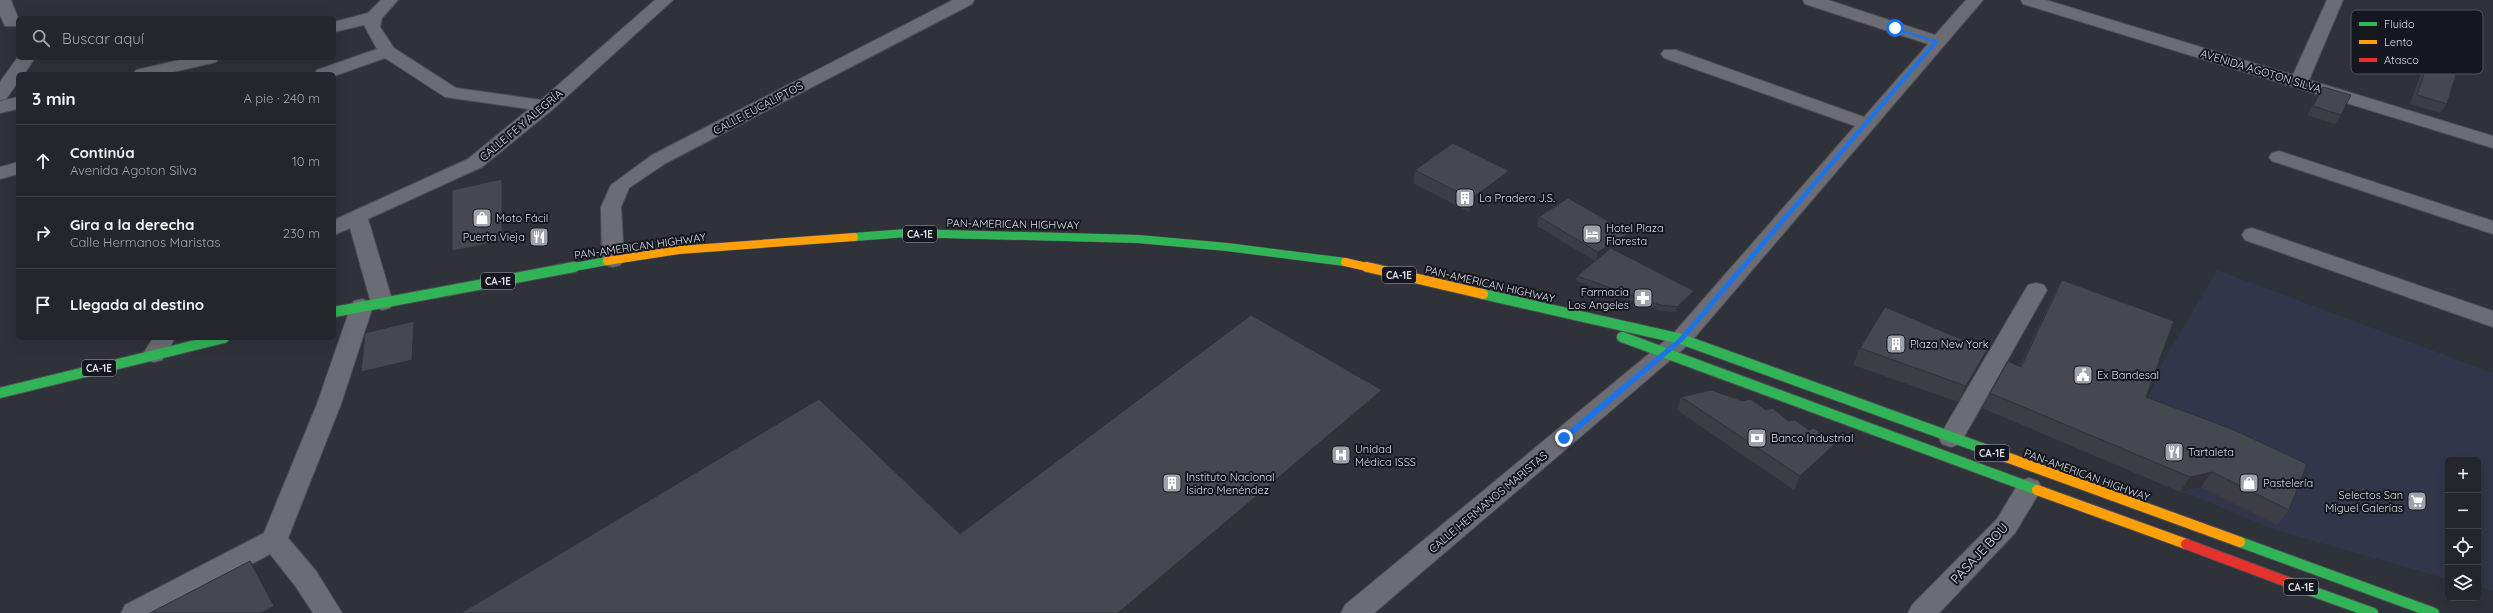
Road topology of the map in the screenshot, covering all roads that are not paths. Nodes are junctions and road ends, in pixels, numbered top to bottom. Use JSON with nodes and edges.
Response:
{"nodes":[{"id":1,"x":3,"y":0,"type":"edge"},
{"id":2,"x":390,"y":0,"type":"edge"},
{"id":3,"x":665,"y":0,"type":"edge"},
{"id":4,"x":966,"y":0,"type":"edge"},
{"id":5,"x":1811,"y":0,"type":"edge"},
{"id":6,"x":1975,"y":0,"type":"edge"},
{"id":7,"x":2029,"y":0,"type":"edge"},
{"id":8,"x":2335,"y":0,"type":"edge"},
{"id":9,"x":374,"y":17,"type":"junction"},
{"id":10,"x":11,"y":22,"type":"dead end"},
{"id":11,"x":336,"y":26,"type":"edge"},
{"id":12,"x":1936,"y":41,"type":"junction"},
{"id":13,"x":387,"y":51,"type":"junction"},
{"id":14,"x":1670,"y":54,"type":"dead end"},
{"id":15,"x":25,"y":60,"type":"edge"},
{"id":16,"x":202,"y":60,"type":"edge"},
{"id":17,"x":16,"y":72,"type":"edge"},
{"id":18,"x":16,"y":72,"type":"edge"},
{"id":19,"x":150,"y":72,"type":"edge"},
{"id":20,"x":329,"y":72,"type":"edge"},
{"id":21,"x":2299,"y":83,"type":"junction"},
{"id":22,"x":0,"y":95,"type":"edge"},
{"id":23,"x":16,"y":103,"type":"edge"},
{"id":24,"x":545,"y":106,"type":"junction"},
{"id":25,"x":0,"y":107,"type":"edge"},
{"id":26,"x":1867,"y":124,"type":"junction"},
{"id":27,"x":2493,"y":142,"type":"edge"},
{"id":28,"x":2279,"y":157,"type":"dead end"},
{"id":29,"x":16,"y":169,"type":"edge"},
{"id":30,"x":0,"y":174,"type":"edge"},
{"id":31,"x":358,"y":216,"type":"junction"},
{"id":32,"x":336,"y":228,"type":"edge"},
{"id":33,"x":2493,"y":228,"type":"edge"},
{"id":34,"x":2252,"y":235,"type":"dead end"},
{"id":35,"x":613,"y":260,"type":"junction"},
{"id":36,"x":2036,"y":290,"type":"dead end"},
{"id":37,"x":372,"y":304,"type":"junction"},
{"id":38,"x":336,"y":312,"type":"edge"},
{"id":39,"x":1569,"y":315,"type":"junction"},
{"id":40,"x":2493,"y":319,"type":"edge"},
{"id":41,"x":208,"y":340,"type":"edge"},
{"id":42,"x":159,"y":346,"type":"edge"},
{"id":43,"x":1673,"y":347,"type":"junction"},
{"id":44,"x":0,"y":394,"type":"edge"},
{"id":45,"x":1951,"y":438,"type":"junction"},
{"id":46,"x":2029,"y":488,"type":"junction"},
{"id":47,"x":274,"y":540,"type":"junction"},
{"id":48,"x":135,"y":613,"type":"edge"},
{"id":49,"x":328,"y":613,"type":"edge"},
{"id":50,"x":1355,"y":613,"type":"edge"},
{"id":51,"x":1922,"y":613,"type":"edge"},
{"id":52,"x":2373,"y":613,"type":"edge"},
{"id":53,"x":2434,"y":613,"type":"edge"}],
"edges":[{"from":1,"to":10,"type":"street"},
{"from":2,"to":9,"type":"street"},
{"from":3,"to":24,"type":"street","name":"CALLE FE Y ALEGRÍA"},
{"from":4,"to":35,"type":"street","name":"CALLE EUCALIPTOS"},
{"from":5,"to":12,"type":"street"},
{"from":6,"to":12,"type":"street","name":"CALLE HERMANOS MARISTAS"},
{"from":7,"to":21,"type":"street","name":"AVENIDA AGOTON SILVA"},
{"from":8,"to":21,"type":"street"},
{"from":9,"to":11,"type":"street"},
{"from":9,"to":13,"type":"street"},
{"from":12,"to":26,"type":"street","name":"CALLE HERMANOS MARISTAS"},
{"from":13,"to":20,"type":"street"},
{"from":13,"to":24,"type":"street"},
{"from":14,"to":26,"type":"street"},
{"from":15,"to":18,"type":"street"},
{"from":16,"to":19,"type":"street"},
{"from":17,"to":22,"type":"street"},
{"from":21,"to":27,"type":"street","name":"AVENIDA AGOTON SILVA"},
{"from":23,"to":25,"type":"street"},
{"from":24,"to":31,"type":"street","name":"CALLE FE Y ALEGRÍA"},
{"from":26,"to":43,"type":"street","name":"CALLE HERMANOS MARISTAS"},
{"from":28,"to":33,"type":"street"},
{"from":29,"to":30,"type":"street"},
{"from":31,"to":32,"type":"street","name":"CALLE FE Y ALEGRÍA"},
{"from":31,"to":37,"type":"street"},
{"from":34,"to":40,"type":"street"},
{"from":35,"to":37,"type":"highway","name":"PAN-AMERICAN HIGHWAY","number":"CA-1E"},
{"from":35,"to":39,"type":"highway","name":"PAN-AMERICAN HIGHWAY","number":"CA-1E"},
{"from":36,"to":45,"type":"street"},
{"from":37,"to":38,"type":"highway","name":"PAN-AMERICAN HIGHWAY","number":"CA-1E"},
{"from":37,"to":47,"type":"street"},
{"from":39,"to":43,"type":"highway","name":"PAN-AMERICAN HIGHWAY","number":"CA-1E"},
{"from":39,"to":43,"type":"highway","name":"PAN-AMERICAN HIGHWAY","number":"CA-1E"},
{"from":41,"to":42,"type":"highway","number":"CA-1E"},
{"from":42,"to":44,"type":"highway","number":"CA-1E"},
{"from":43,"to":45,"type":"highway","name":"PAN-AMERICAN HIGHWAY","number":"CA-1E"},
{"from":43,"to":46,"type":"highway","name":"PAN-AMERICAN HIGHWAY","number":"CA-1E"},
{"from":43,"to":50,"type":"street","name":"CALLE HERMANOS MARISTAS"},
{"from":45,"to":53,"type":"highway","name":"PAN-AMERICAN HIGHWAY","number":"CA-1E"},
{"from":46,"to":51,"type":"street","name":"PASAJE BOU"},
{"from":46,"to":52,"type":"highway","name":"PAN-AMERICAN HIGHWAY","number":"CA-1E"},
{"from":47,"to":48,"type":"street"},
{"from":47,"to":49,"type":"street"}]}
